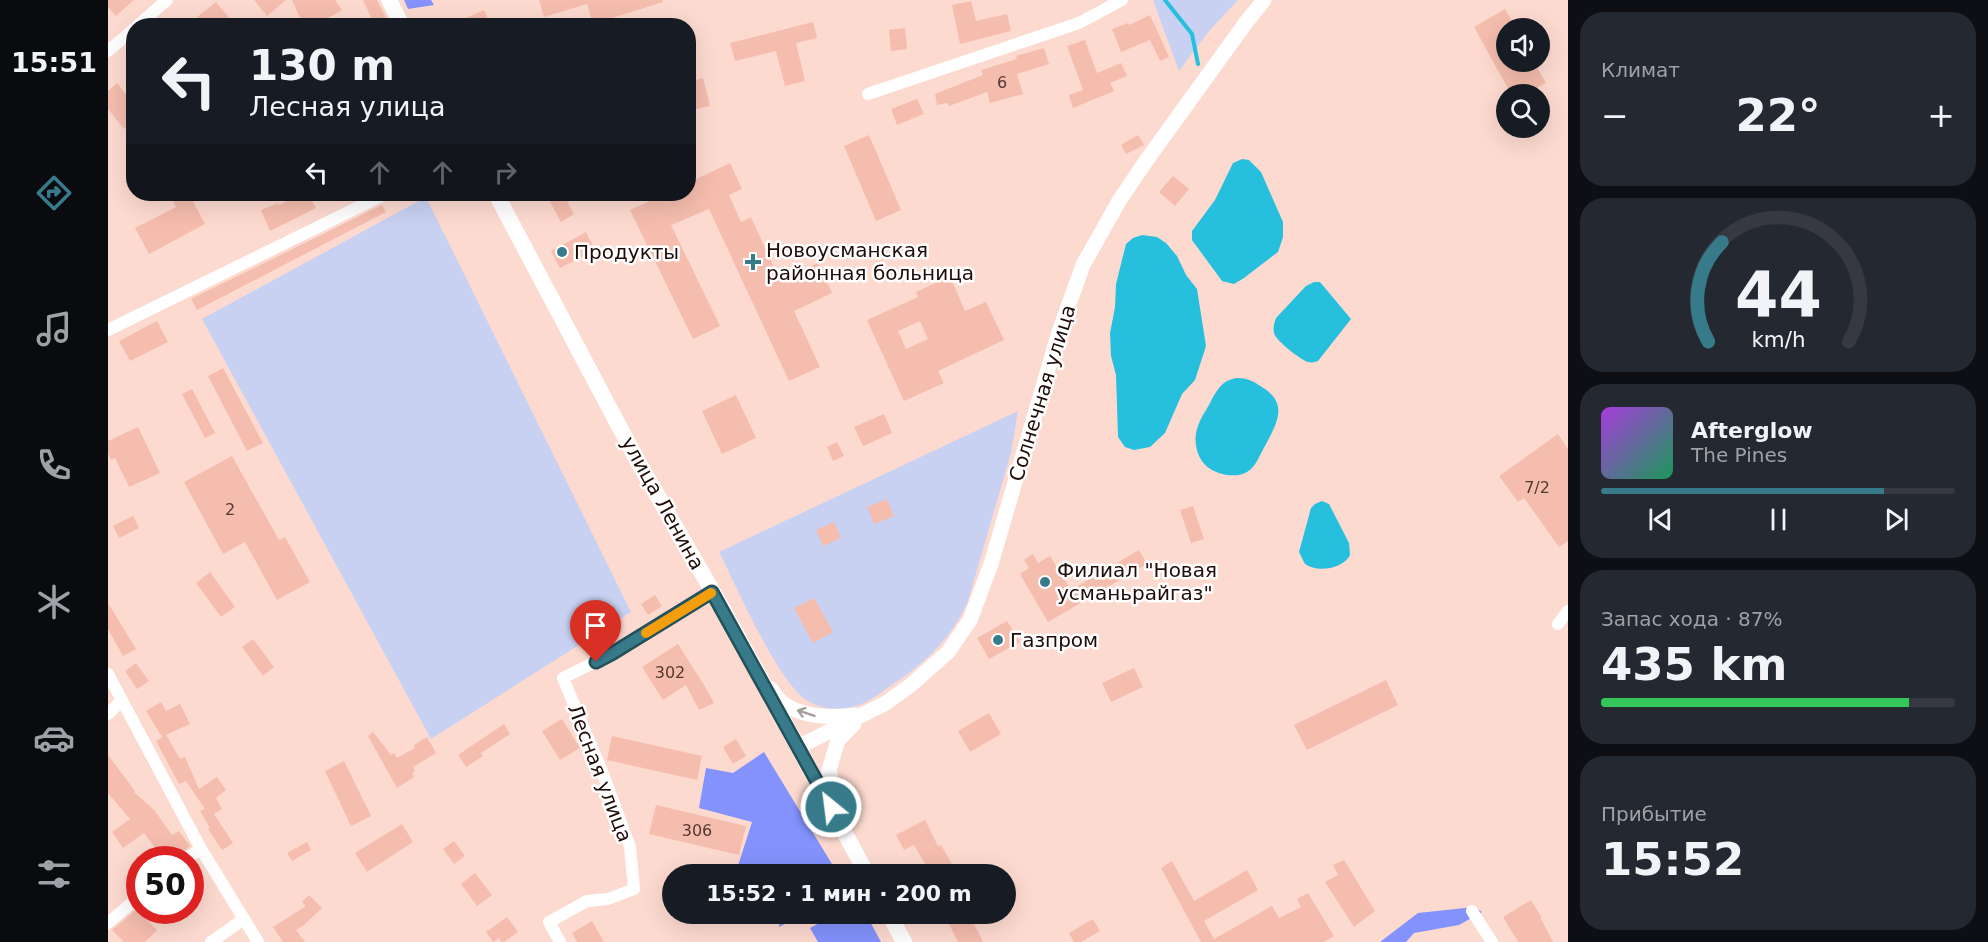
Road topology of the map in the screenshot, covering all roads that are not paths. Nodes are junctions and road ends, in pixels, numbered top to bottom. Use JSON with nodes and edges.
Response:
{"nodes":[{"id":1,"x":167,"y":0,"type":"edge"},
{"id":2,"x":389,"y":0,"type":"edge"},
{"id":3,"x":1122,"y":0,"type":"edge"},
{"id":4,"x":1264,"y":0,"type":"edge"},
{"id":5,"x":146,"y":18,"type":"edge"},
{"id":6,"x":398,"y":18,"type":"edge"},
{"id":7,"x":126,"y":36,"type":"edge"},
{"id":8,"x":108,"y":51,"type":"edge"},
{"id":9,"x":868,"y":94,"type":"dead end"},
{"id":10,"x":371,"y":201,"type":"edge"},
{"id":11,"x":500,"y":201,"type":"edge"},
{"id":12,"x":108,"y":330,"type":"edge"},
{"id":13,"x":712,"y":592,"type":"junction"},
{"id":14,"x":1568,"y":611,"type":"edge"},
{"id":15,"x":1558,"y":624,"type":"dead end"},
{"id":16,"x":756,"y":671,"type":"junction"},
{"id":17,"x":108,"y":674,"type":"edge"},
{"id":18,"x":121,"y":701,"type":"junction"},
{"id":19,"x":108,"y":714,"type":"edge"},
{"id":20,"x":864,"y":714,"type":"junction"},
{"id":21,"x":798,"y":747,"type":"junction"},
{"id":22,"x":842,"y":826,"type":"junction"},
{"id":23,"x":199,"y":846,"type":"edge"},
{"id":24,"x":204,"y":854,"type":"edge"},
{"id":25,"x":862,"y":864,"type":"edge"},
{"id":26,"x":126,"y":908,"type":"edge"},
{"id":27,"x":1472,"y":911,"type":"dead end"},
{"id":28,"x":244,"y":919,"type":"junction"},
{"id":29,"x":108,"y":923,"type":"edge"},
{"id":30,"x":894,"y":924,"type":"edge"},
{"id":31,"x":211,"y":942,"type":"edge"},
{"id":32,"x":258,"y":942,"type":"edge"},
{"id":33,"x":560,"y":942,"type":"edge"},
{"id":34,"x":904,"y":942,"type":"edge"},
{"id":35,"x":1492,"y":942,"type":"edge"}],
"edges":[{"from":1,"to":5,"type":"street"},
{"from":2,"to":6,"type":"main road"},
{"from":3,"to":9,"type":"street"},
{"from":4,"to":20,"type":"street","name":"Солнечная улица"},
{"from":7,"to":8,"type":"street"},
{"from":10,"to":12,"type":"street"},
{"from":11,"to":13,"type":"main road","name":"улица Ленина"},
{"from":13,"to":16,"type":"main road","name":"улица Ленина"},
{"from":13,"to":33,"type":"street","name":"Лесная улица"},
{"from":14,"to":15,"type":"street"},
{"from":20,"to":16,"type":"street","one_way":true},
{"from":16,"to":21,"type":"main road","name":"улица Ленина"},
{"from":17,"to":18,"type":"street"},
{"from":18,"to":19,"type":"street"},
{"from":18,"to":23,"type":"street"},
{"from":20,"to":21,"type":"street","name":"Солнечная улица"},
{"from":20,"to":22,"type":"street"},
{"from":21,"to":22,"type":"main road","name":"улица Ленина"},
{"from":22,"to":25,"type":"main road","name":"улица Ленина"},
{"from":24,"to":28,"type":"street"},
{"from":26,"to":29,"type":"street"},
{"from":27,"to":35,"type":"street"},
{"from":28,"to":31,"type":"street"},
{"from":28,"to":32,"type":"street"},
{"from":30,"to":34,"type":"main road"}]}
